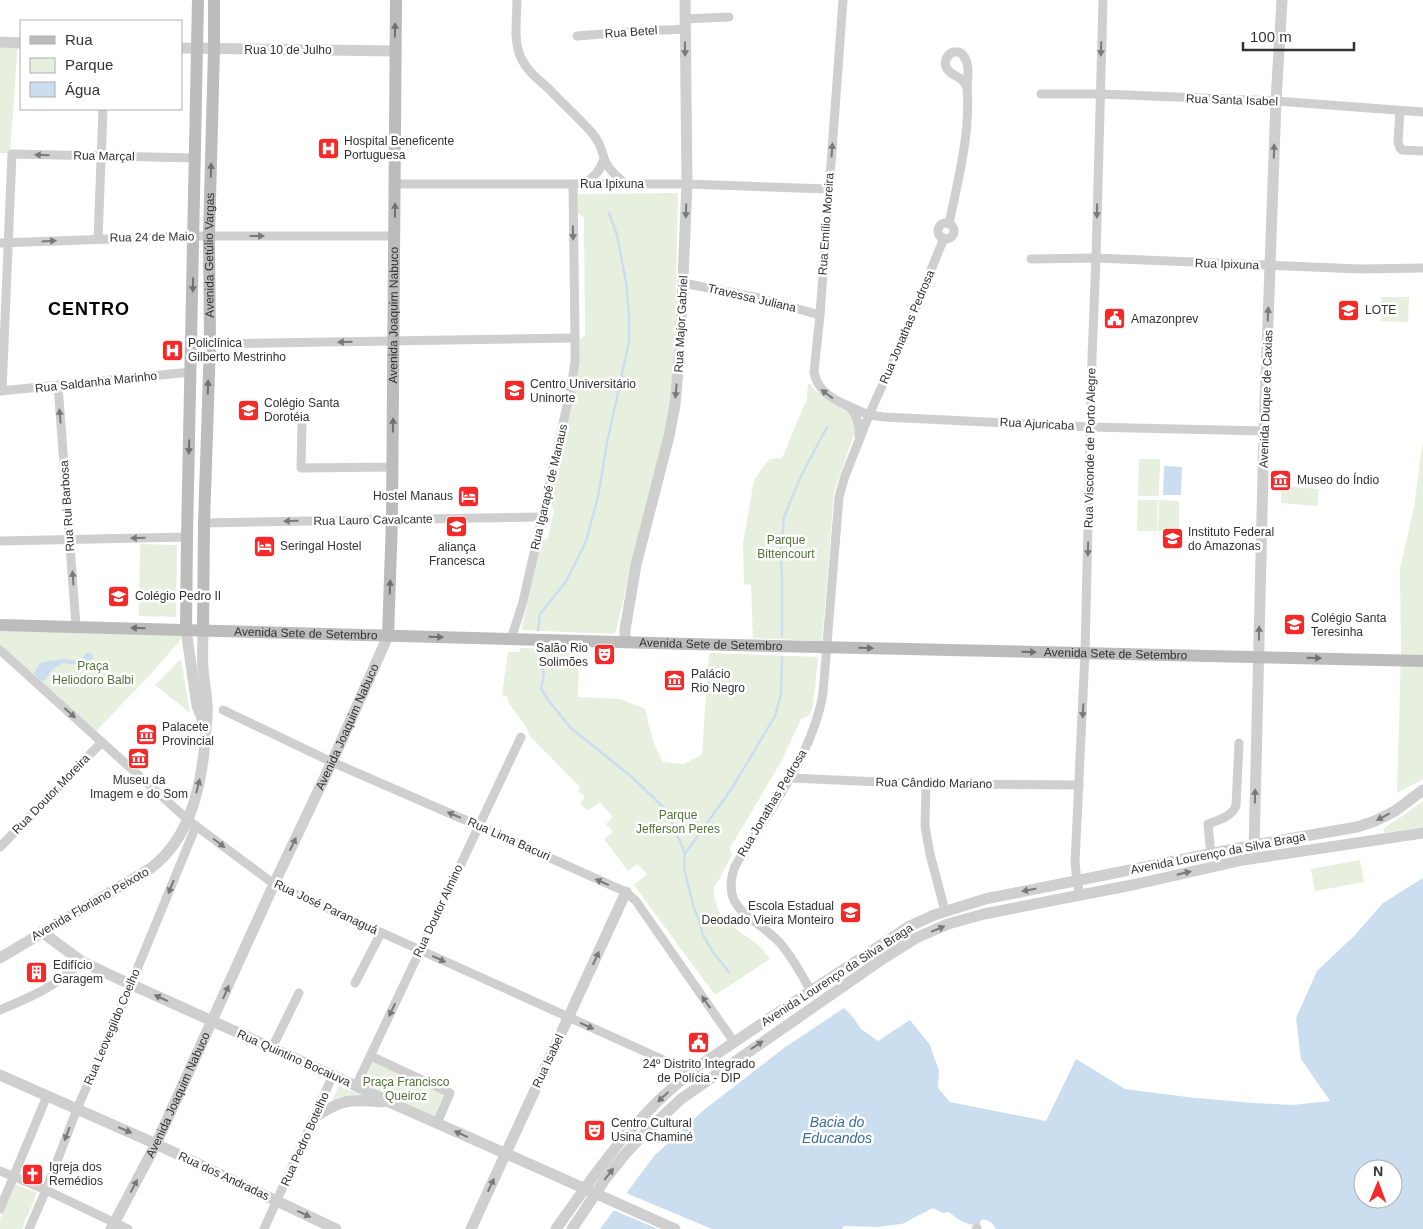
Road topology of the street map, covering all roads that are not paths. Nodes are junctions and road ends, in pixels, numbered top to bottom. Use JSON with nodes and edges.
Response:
{"nodes":[{"id":1,"x":198,"y":0,"type":"edge"},
{"id":2,"x":214,"y":0,"type":"edge"},
{"id":3,"x":396,"y":0,"type":"edge"},
{"id":4,"x":517,"y":0,"type":"edge"},
{"id":5,"x":685,"y":0,"type":"edge"},
{"id":6,"x":842,"y":0,"type":"edge"},
{"id":7,"x":1103,"y":0,"type":"edge"},
{"id":8,"x":1282,"y":0,"type":"edge"},
{"id":9,"x":729,"y":17,"type":"dead end"},
{"id":10,"x":685,"y":24,"type":"junction"},
{"id":11,"x":577,"y":36,"type":"dead end"},
{"id":12,"x":0,"y":42,"type":"edge"},
{"id":13,"x":20,"y":43,"type":"edge"},
{"id":14,"x":182,"y":48,"type":"edge"},
{"id":15,"x":198,"y":48,"type":"junction"},
{"id":16,"x":214,"y":49,"type":"junction"},
{"id":17,"x":395,"y":51,"type":"junction"},
{"id":18,"x":967,"y":87,"type":"dead end"},
{"id":19,"x":1041,"y":94,"type":"dead end"},
{"id":20,"x":1100,"y":94,"type":"junction"},
{"id":21,"x":1276,"y":101,"type":"junction"},
{"id":22,"x":103,"y":110,"type":"edge"},
{"id":23,"x":1400,"y":111,"type":"junction"},
{"id":24,"x":1423,"y":112,"type":"edge"},
{"id":25,"x":1423,"y":151,"type":"edge"},
{"id":26,"x":101,"y":156,"type":"junction"},
{"id":27,"x":196,"y":158,"type":"junction"},
{"id":28,"x":604,"y":159,"type":"junction"},
{"id":29,"x":396,"y":184,"type":"junction"},
{"id":30,"x":572,"y":184,"type":"junction"},
{"id":31,"x":584,"y":184,"type":"junction"},
{"id":32,"x":626,"y":184,"type":"junction"},
{"id":33,"x":687,"y":184,"type":"junction"},
{"id":34,"x":829,"y":189,"type":"junction"},
{"id":35,"x":194,"y":236,"type":"junction"},
{"id":36,"x":209,"y":236,"type":"junction"},
{"id":37,"x":395,"y":236,"type":"junction"},
{"id":38,"x":98,"y":239,"type":"junction"},
{"id":39,"x":4,"y":243,"type":"edge"},
{"id":40,"x":1096,"y":258,"type":"junction"},
{"id":41,"x":1032,"y":259,"type":"dead end"},
{"id":42,"x":1270,"y":266,"type":"junction"},
{"id":43,"x":1423,"y":268,"type":"edge"},
{"id":44,"x":683,"y":283,"type":"junction"},
{"id":45,"x":820,"y":315,"type":"junction"},
{"id":46,"x":575,"y":338,"type":"junction"},
{"id":47,"x":394,"y":342,"type":"junction"},
{"id":48,"x":210,"y":344,"type":"junction"},
{"id":49,"x":191,"y":372,"type":"junction"},
{"id":50,"x":58,"y":385,"type":"junction"},
{"id":51,"x":1,"y":391,"type":"edge"},
{"id":52,"x":849,"y":406,"type":"junction"},
{"id":53,"x":869,"y":416,"type":"junction"},
{"id":54,"x":302,"y":420,"type":"dead end"},
{"id":55,"x":1090,"y":427,"type":"junction"},
{"id":56,"x":1264,"y":431,"type":"junction"},
{"id":57,"x":859,"y":440,"type":"junction"},
{"id":58,"x":393,"y":467,"type":"junction"},
{"id":59,"x":541,"y":516,"type":"junction"},
{"id":60,"x":392,"y":519,"type":"junction"},
{"id":61,"x":204,"y":523,"type":"junction"},
{"id":62,"x":187,"y":537,"type":"junction"},
{"id":63,"x":70,"y":538,"type":"junction"},
{"id":64,"x":0,"y":540,"type":"edge"},
{"id":65,"x":0,"y":625,"type":"edge"},
{"id":66,"x":76,"y":626,"type":"junction"},
{"id":67,"x":186,"y":630,"type":"junction"},
{"id":68,"x":203,"y":631,"type":"junction"},
{"id":69,"x":388,"y":636,"type":"junction"},
{"id":70,"x":511,"y":639,"type":"junction"},
{"id":71,"x":624,"y":642,"type":"junction"},
{"id":72,"x":826,"y":648,"type":"junction"},
{"id":73,"x":0,"y":650,"type":"edge"},
{"id":74,"x":1085,"y":653,"type":"junction"},
{"id":75,"x":1258,"y":657,"type":"junction"},
{"id":76,"x":1423,"y":661,"type":"edge"},
{"id":77,"x":222,"y":710,"type":"dead end"},
{"id":78,"x":206,"y":729,"type":"junction"},
{"id":79,"x":521,"y":737,"type":"dead end"},
{"id":80,"x":102,"y":742,"type":"junction"},
{"id":81,"x":1239,"y":743,"type":"dead end"},
{"id":82,"x":332,"y":762,"type":"junction"},
{"id":83,"x":790,"y":778,"type":"junction"},
{"id":84,"x":926,"y":784,"type":"junction"},
{"id":85,"x":1079,"y":785,"type":"junction"},
{"id":86,"x":1423,"y":790,"type":"edge"},
{"id":87,"x":192,"y":823,"type":"junction"},
{"id":88,"x":479,"y":826,"type":"junction"},
{"id":89,"x":1423,"y":833,"type":"edge"},
{"id":90,"x":1254,"y":845,"type":"junction"},
{"id":91,"x":0,"y":847,"type":"edge"},
{"id":92,"x":1211,"y":854,"type":"junction"},
{"id":93,"x":1255,"y":858,"type":"junction"},
{"id":94,"x":1077,"y":881,"type":"junction"},
{"id":95,"x":274,"y":884,"type":"junction"},
{"id":96,"x":626,"y":892,"type":"junction"},
{"id":97,"x":1080,"y":895,"type":"junction"},
{"id":98,"x":994,"y":897,"type":"junction"},
{"id":99,"x":945,"y":911,"type":"junction"},
{"id":100,"x":997,"y":911,"type":"junction"},
{"id":101,"x":42,"y":932,"type":"junction"},
{"id":102,"x":381,"y":933,"type":"junction"},
{"id":103,"x":420,"y":950,"type":"junction"},
{"id":104,"x":0,"y":958,"type":"edge"},
{"id":105,"x":81,"y":961,"type":"junction"},
{"id":106,"x":355,"y":983,"type":"dead end"},
{"id":107,"x":131,"y":984,"type":"junction"},
{"id":108,"x":810,"y":991,"type":"junction"},
{"id":109,"x":299,"y":992,"type":"dead end"},
{"id":110,"x":785,"y":1008,"type":"junction"},
{"id":111,"x":0,"y":1010,"type":"edge"},
{"id":112,"x":568,"y":1018,"type":"junction"},
{"id":113,"x":794,"y":1020,"type":"junction"},
{"id":114,"x":212,"y":1022,"type":"junction"},
{"id":115,"x":734,"y":1042,"type":"junction"},
{"id":116,"x":272,"y":1048,"type":"junction"},
{"id":117,"x":371,"y":1056,"type":"junction"},
{"id":118,"x":690,"y":1072,"type":"junction"},
{"id":119,"x":0,"y":1075,"type":"edge"},
{"id":120,"x":334,"y":1076,"type":"junction"},
{"id":121,"x":706,"y":1081,"type":"junction"},
{"id":122,"x":356,"y":1086,"type":"junction"},
{"id":123,"x":47,"y":1096,"type":"junction"},
{"id":124,"x":389,"y":1102,"type":"junction"},
{"id":125,"x":77,"y":1110,"type":"junction"},
{"id":126,"x":315,"y":1117,"type":"junction"},
{"id":127,"x":437,"y":1123,"type":"junction"},
{"id":128,"x":156,"y":1144,"type":"junction"},
{"id":129,"x":505,"y":1154,"type":"junction"},
{"id":130,"x":0,"y":1170,"type":"edge"},
{"id":131,"x":13,"y":1176,"type":"junction"},
{"id":132,"x":46,"y":1190,"type":"junction"},
{"id":133,"x":277,"y":1201,"type":"junction"},
{"id":134,"x":0,"y":1209,"type":"edge"},
{"id":135,"x":112,"y":1226,"type":"edge"},
{"id":136,"x":29,"y":1229,"type":"edge"},
{"id":137,"x":128,"y":1229,"type":"edge"},
{"id":138,"x":264,"y":1229,"type":"edge"},
{"id":139,"x":336,"y":1229,"type":"edge"},
{"id":140,"x":471,"y":1229,"type":"edge"},
{"id":141,"x":556,"y":1229,"type":"edge"},
{"id":142,"x":572,"y":1229,"type":"edge"},
{"id":143,"x":675,"y":1229,"type":"edge"}],
"edges":[{"from":1,"to":15,"type":"main road","name":"Avenida Getúlio Vargas"},
{"from":2,"to":16,"type":"main road","name":"Avenida Getúlio Vargas"},
{"from":17,"to":3,"type":"main road","name":"Avenida Joaquim Nabuco","one_way":true},
{"from":4,"to":28,"type":"street"},
{"from":5,"to":10,"type":"street","name":"Rua Major Gabriel"},
{"from":34,"to":6,"type":"street","name":"Rua Emílio Moreira","one_way":true},
{"from":7,"to":20,"type":"street","name":"Rua Visconde de Porto Alegre","one_way":true},
{"from":8,"to":21,"type":"street","name":"Avenida Duque de Caxias"},
{"from":9,"to":10,"type":"street","name":"Rua Betel"},
{"from":10,"to":11,"type":"street","name":"Rua Betel"},
{"from":10,"to":33,"type":"street","name":"Rua Major Gabriel","one_way":true},
{"from":12,"to":13,"type":"street"},
{"from":14,"to":15,"type":"street","name":"Rua 10 de Julho"},
{"from":15,"to":16,"type":"street","name":"Rua 10 de Julho"},
{"from":15,"to":27,"type":"main road","name":"Avenida Getúlio Vargas"},
{"from":16,"to":17,"type":"street","name":"Rua 10 de Julho"},
{"from":36,"to":16,"type":"main road","name":"Avenida Getúlio Vargas","one_way":true},
{"from":17,"to":29,"type":"main road","name":"Avenida Joaquim Nabuco"},
{"from":18,"to":53,"type":"street","name":"Rua Jonathas Pedrosa"},
{"from":19,"to":20,"type":"street","name":"Rua Santa Isabel"},
{"from":20,"to":21,"type":"street","name":"Rua Santa Isabel"},
{"from":20,"to":40,"type":"street","name":"Rua Visconde de Porto Alegre","one_way":true},
{"from":21,"to":23,"type":"street","name":"Rua Santa Isabel"},
{"from":42,"to":21,"type":"street","name":"Avenida Duque de Caxias","one_way":true},
{"from":22,"to":26,"type":"street"},
{"from":23,"to":24,"type":"street","name":"Rua Santa Isabel"},
{"from":23,"to":25,"type":"street"},
{"from":26,"to":27,"type":"street","name":"Rua Marçal"},
{"from":26,"to":38,"type":"street"},
{"from":26,"to":39,"type":"street","name":"Rua Marçal","one_way":true},
{"from":27,"to":35,"type":"main road","name":"Avenida Getúlio Vargas"},
{"from":28,"to":31,"type":"street"},
{"from":28,"to":32,"type":"street"},
{"from":29,"to":30,"type":"street","name":"Rua Ipixuna"},
{"from":37,"to":29,"type":"main road","name":"Avenida Joaquim Nabuco","one_way":true},
{"from":30,"to":31,"type":"street","name":"Rua Ipixuna"},
{"from":30,"to":46,"type":"street","name":"Rua Igarapé de Manaus","one_way":true},
{"from":31,"to":32,"type":"street","name":"Rua Ipixuna"},
{"from":32,"to":33,"type":"street","name":"Rua Ipixuna"},
{"from":33,"to":34,"type":"street","name":"Rua Ipixuna"},
{"from":33,"to":44,"type":"street","name":"Rua Major Gabriel","one_way":true},
{"from":34,"to":45,"type":"street","name":"Rua Emílio Moreira"},
{"from":35,"to":36,"type":"street","name":"Rua 24 de Maio"},
{"from":35,"to":38,"type":"street","name":"Rua 24 de Maio"},
{"from":35,"to":49,"type":"main road","name":"Avenida Getúlio Vargas","one_way":true},
{"from":36,"to":37,"type":"street","name":"Rua 24 de Maio","one_way":true},
{"from":36,"to":48,"type":"main road","name":"Avenida Getúlio Vargas"},
{"from":37,"to":47,"type":"main road","name":"Avenida Joaquim Nabuco"},
{"from":39,"to":38,"type":"street","name":"Rua 24 de Maio","one_way":true},
{"from":39,"to":51,"type":"street"},
{"from":40,"to":41,"type":"street","name":"Rua Ipixuna"},
{"from":40,"to":42,"type":"street","name":"Rua Ipixuna"},
{"from":40,"to":55,"type":"street","name":"Rua Visconde de Porto Alegre"},
{"from":42,"to":43,"type":"street","name":"Rua Ipixuna"},
{"from":56,"to":42,"type":"street","name":"Avenida Duque de Caxias","one_way":true},
{"from":44,"to":45,"type":"street","name":"Travessa Juliana"},
{"from":44,"to":71,"type":"street","name":"Rua Major Gabriel","one_way":true},
{"from":52,"to":45,"type":"street","name":"Rua Emílio Moreira","one_way":true},
{"from":46,"to":47,"type":"street"},
{"from":46,"to":59,"type":"street","name":"Rua Igarapé de Manaus"},
{"from":47,"to":48,"type":"street","one_way":true},
{"from":58,"to":47,"type":"main road","name":"Avenida Joaquim Nabuco","one_way":true},
{"from":61,"to":48,"type":"main road","name":"Avenida Getúlio Vargas","one_way":true},
{"from":49,"to":50,"type":"street","name":"Rua Saldanha Marinho"},
{"from":49,"to":62,"type":"main road","name":"Avenida Getúlio Vargas","one_way":true},
{"from":50,"to":51,"type":"street","name":"Rua Saldanha Marinho"},
{"from":63,"to":50,"type":"street","name":"Rua Rui Barbosa","one_way":true},
{"from":52,"to":53,"type":"street","name":"Rua Emílio Moreira"},
{"from":52,"to":57,"type":"street","name":"Rua Jonathas Pedrosa"},
{"from":53,"to":55,"type":"street","name":"Rua Ajuricaba"},
{"from":53,"to":57,"type":"street","name":"Rua Jonathas Pedrosa"},
{"from":54,"to":58,"type":"street"},
{"from":55,"to":56,"type":"street","name":"Rua Ajuricaba"},
{"from":55,"to":74,"type":"street","name":"Rua Visconde de Porto Alegre","one_way":true},
{"from":75,"to":56,"type":"street","name":"Avenida Duque de Caxias","one_way":true},
{"from":57,"to":72,"type":"street","name":"Rua Jonathas Pedrosa"},
{"from":58,"to":60,"type":"main road","name":"Avenida Joaquim Nabuco"},
{"from":59,"to":60,"type":"street","name":"Rua Lauro Cavalcante"},
{"from":59,"to":70,"type":"street","name":"Rua Igarapé de Manaus"},
{"from":60,"to":61,"type":"street","name":"Rua Lauro Cavalcante","one_way":true},
{"from":69,"to":60,"type":"main road","name":"Avenida Joaquim Nabuco","one_way":true},
{"from":61,"to":68,"type":"main road","name":"Avenida Getúlio Vargas"},
{"from":62,"to":63,"type":"street","one_way":true},
{"from":62,"to":67,"type":"main road","name":"Avenida Getúlio Vargas"},
{"from":63,"to":64,"type":"street"},
{"from":66,"to":63,"type":"street","name":"Rua Rui Barbosa","one_way":true},
{"from":65,"to":66,"type":"main road","name":"Avenida Sete de Setembro"},
{"from":67,"to":66,"type":"main road","name":"Avenida Sete de Setembro","one_way":true},
{"from":67,"to":68,"type":"main road","name":"Avenida Sete de Setembro"},
{"from":67,"to":78,"type":"street","name":"Avenida Floriano Peixoto"},
{"from":68,"to":69,"type":"main road","name":"Avenida Sete de Setembro"},
{"from":68,"to":78,"type":"street","name":"Avenida Floriano Peixoto"},
{"from":69,"to":70,"type":"main road","name":"Avenida Sete de Setembro","one_way":true},
{"from":69,"to":82,"type":"street","name":"Avenida Joaquim Nabuco"},
{"from":70,"to":71,"type":"main road","name":"Avenida Sete de Setembro"},
{"from":71,"to":72,"type":"main road","name":"Avenida Sete de Setembro"},
{"from":72,"to":74,"type":"main road","name":"Avenida Sete de Setembro","one_way":true},
{"from":72,"to":83,"type":"street","name":"Rua Jonathas Pedrosa"},
{"from":73,"to":80,"type":"street","name":"Rua José Paranaguá","one_way":true},
{"from":74,"to":75,"type":"main road","name":"Avenida Sete de Setembro"},
{"from":74,"to":85,"type":"street","name":"Rua Visconde de Porto Alegre","one_way":true},
{"from":75,"to":76,"type":"main road","name":"Avenida Sete de Setembro","one_way":true},
{"from":90,"to":75,"type":"street","name":"Avenida Duque de Caxias","one_way":true},
{"from":77,"to":82,"type":"street","name":"Rua Lima Bacuri"},
{"from":87,"to":78,"type":"street","name":"Avenida Floriano Peixoto","one_way":true},
{"from":79,"to":88,"type":"street","name":"Rua Doutor Almino"},
{"from":80,"to":87,"type":"street","name":"Rua José Paranaguá"},
{"from":80,"to":91,"type":"street","name":"Rua Doutor Moreira"},
{"from":81,"to":92,"type":"street"},
{"from":88,"to":82,"type":"street","name":"Rua Lima Bacuri","one_way":true},
{"from":95,"to":82,"type":"street","name":"Avenida Joaquim Nabuco","one_way":true},
{"from":83,"to":84,"type":"street","name":"Rua Cândido Mariano"},
{"from":83,"to":108,"type":"street","name":"Rua Jonathas Pedrosa"},
{"from":84,"to":85,"type":"street","name":"Rua Cândido Mariano"},
{"from":84,"to":99,"type":"street"},
{"from":85,"to":94,"type":"street","name":"Rua Visconde de Porto Alegre"},
{"from":86,"to":90,"type":"street","name":"Avenida Lourenço da Silva Braga","one_way":true},
{"from":87,"to":95,"type":"street","name":"Rua José Paranaguá","one_way":true},
{"from":87,"to":101,"type":"street","name":"Avenida Floriano Peixoto"},
{"from":87,"to":107,"type":"street","name":"Rua Leovegildo Coelho","one_way":true},
{"from":96,"to":88,"type":"street","name":"Rua Lima Bacuri","one_way":true},
{"from":88,"to":103,"type":"street","name":"Rua Doutor Almino"},
{"from":89,"to":93,"type":"street","name":"Avenida Lourenço da Silva Braga"},
{"from":90,"to":92,"type":"street","name":"Avenida Lourenço da Silva Braga"},
{"from":90,"to":93,"type":"street","name":"Avenida Duque de Caxias"},
{"from":92,"to":94,"type":"street","name":"Avenida Lourenço da Silva Braga"},
{"from":97,"to":93,"type":"street","name":"Avenida Lourenço da Silva Braga","one_way":true},
{"from":94,"to":97,"type":"street","name":"Rua Visconde de Porto Alegre"},
{"from":94,"to":98,"type":"street","name":"Avenida Lourenço da Silva Braga","one_way":true},
{"from":95,"to":102,"type":"street","name":"Rua José Paranaguá"},
{"from":114,"to":95,"type":"street","name":"Avenida Joaquim Nabuco","one_way":true},
{"from":112,"to":96,"type":"street","name":"Rua Isabel","one_way":true},
{"from":115,"to":96,"type":"street","name":"Rua Lima Bacuri","one_way":true},
{"from":97,"to":100,"type":"street","name":"Avenida Lourenço da Silva Braga"},
{"from":98,"to":99,"type":"street","name":"Avenida Lourenço da Silva Braga"},
{"from":98,"to":100,"type":"street"},
{"from":99,"to":108,"type":"street","name":"Avenida Lourenço da Silva Braga"},
{"from":113,"to":100,"type":"street","name":"Avenida Lourenço da Silva Braga","one_way":true},
{"from":101,"to":104,"type":"street","name":"Avenida Floriano Peixoto"},
{"from":101,"to":105,"type":"street","name":"Rua Quintino Bocaiuva"},
{"from":102,"to":103,"type":"street","name":"Rua José Paranaguá"},
{"from":102,"to":106,"type":"street"},
{"from":103,"to":112,"type":"street","name":"Rua José Paranaguá","one_way":true},
{"from":103,"to":117,"type":"street","name":"Rua Doutor Almino","one_way":true},
{"from":105,"to":107,"type":"street","name":"Rua Quintino Bocaiuva"},
{"from":105,"to":111,"type":"street"},
{"from":114,"to":107,"type":"street","name":"Rua Quintino Bocaiuva","one_way":true},
{"from":107,"to":125,"type":"street","name":"Rua Leovegildo Coelho"},
{"from":108,"to":110,"type":"street","name":"Avenida Lourenço da Silva Braga"},
{"from":109,"to":116,"type":"street"},
{"from":110,"to":113,"type":"street"},
{"from":110,"to":115,"type":"street","name":"Avenida Lourenço da Silva Braga"},
{"from":112,"to":118,"type":"street","name":"Rua José Paranaguá","one_way":true},
{"from":112,"to":129,"type":"street","name":"Rua Isabel"},
{"from":121,"to":113,"type":"street","name":"Avenida Lourenço da Silva Braga","one_way":true},
{"from":114,"to":116,"type":"street","name":"Rua Quintino Bocaiuva"},
{"from":114,"to":128,"type":"street","name":"Avenida Joaquim Nabuco"},
{"from":115,"to":118,"type":"street","name":"Avenida Lourenço da Silva Braga"},
{"from":116,"to":120,"type":"street","name":"Rua Quintino Bocaiuva"},
{"from":117,"to":122,"type":"street","name":"Rua Doutor Almino"},
{"from":117,"to":127,"type":"street"},
{"from":118,"to":121,"type":"street","name":"Rua José Paranaguá"},
{"from":118,"to":141,"type":"street","name":"Avenida Lourenço da Silva Braga","one_way":true},
{"from":119,"to":123,"type":"street","name":"Rua dos Andradas"},
{"from":120,"to":122,"type":"street","name":"Rua Quintino Bocaiuva"},
{"from":120,"to":126,"type":"street","name":"Rua Pedro Botelho"},
{"from":142,"to":121,"type":"street","name":"Avenida Lourenço da Silva Braga","one_way":true},
{"from":122,"to":124,"type":"street","name":"Rua Quintino Bocaiuva"},
{"from":123,"to":125,"type":"street","name":"Rua dos Andradas"},
{"from":123,"to":131,"type":"street"},
{"from":124,"to":126,"type":"street"},
{"from":124,"to":127,"type":"street","name":"Rua Quintino Bocaiuva"},
{"from":125,"to":128,"type":"street","name":"Rua dos Andradas","one_way":true},
{"from":125,"to":132,"type":"street","name":"Rua Leovegildo Coelho","one_way":true},
{"from":126,"to":133,"type":"street","name":"Rua Pedro Botelho"},
{"from":129,"to":127,"type":"street","name":"Rua Quintino Bocaiuva","one_way":true},
{"from":128,"to":133,"type":"street","name":"Rua dos Andradas"},
{"from":135,"to":128,"type":"street","name":"Avenida Joaquim Nabuco","one_way":true},
{"from":140,"to":129,"type":"street","name":"Rua Isabel","one_way":true},
{"from":129,"to":143,"type":"street","name":"Rua Quintino Bocaiuva","bridge":true},
{"from":130,"to":131,"type":"street"},
{"from":131,"to":132,"type":"street"},
{"from":131,"to":134,"type":"street"},
{"from":132,"to":135,"type":"street"},
{"from":132,"to":136,"type":"street","name":"Rua Leovegildo Coelho"},
{"from":133,"to":138,"type":"street","name":"Rua Pedro Botelho"},
{"from":133,"to":139,"type":"street","name":"Rua dos Andradas","one_way":true},
{"from":135,"to":137,"type":"street"}]}
